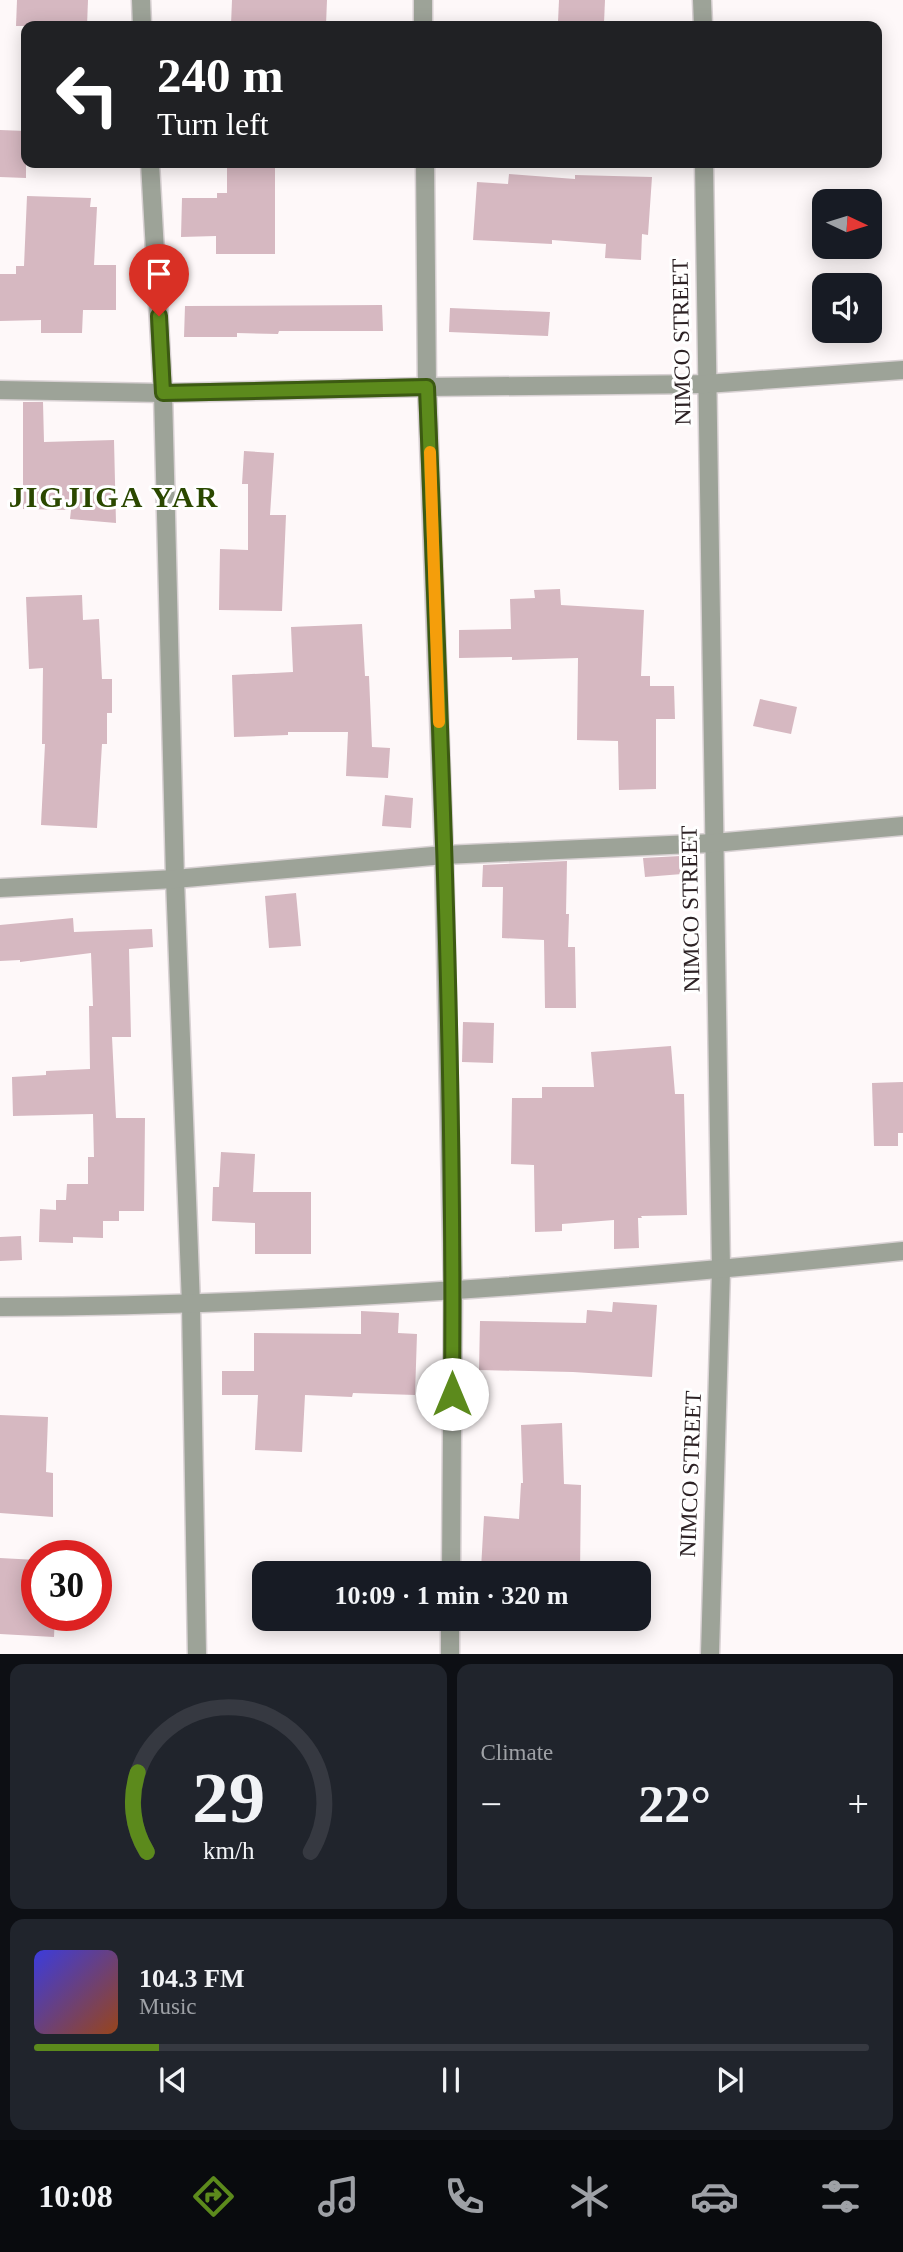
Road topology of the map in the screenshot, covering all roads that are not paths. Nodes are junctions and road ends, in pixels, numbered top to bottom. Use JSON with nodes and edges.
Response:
{"nodes":[{"id":1,"x":141,"y":0,"type":"edge"},
{"id":2,"x":423,"y":0,"type":"edge"},
{"id":3,"x":702,"y":0,"type":"edge"},
{"id":4,"x":142,"y":21,"type":"edge"},
{"id":5,"x":423,"y":21,"type":"edge"},
{"id":6,"x":703,"y":21,"type":"edge"},
{"id":7,"x":150,"y":168,"type":"edge"},
{"id":8,"x":425,"y":168,"type":"edge"},
{"id":9,"x":704,"y":168,"type":"edge"},
{"id":10,"x":903,"y":370,"type":"edge"},
{"id":11,"x":706,"y":384,"type":"junction"},
{"id":12,"x":427,"y":387,"type":"junction"},
{"id":13,"x":0,"y":390,"type":"edge"},
{"id":14,"x":163,"y":393,"type":"junction"},
{"id":15,"x":903,"y":826,"type":"edge"},
{"id":16,"x":714,"y":843,"type":"junction"},
{"id":17,"x":444,"y":855,"type":"junction"},
{"id":18,"x":175,"y":878,"type":"junction"},
{"id":19,"x":0,"y":888,"type":"edge"},
{"id":20,"x":903,"y":1251,"type":"edge"},
{"id":21,"x":720,"y":1270,"type":"junction"},
{"id":22,"x":453,"y":1292,"type":"junction"},
{"id":23,"x":191,"y":1305,"type":"junction"},
{"id":24,"x":0,"y":1307,"type":"edge"},
{"id":25,"x":451,"y":1561,"type":"edge"},
{"id":26,"x":450,"y":1631,"type":"edge"},
{"id":27,"x":197,"y":1654,"type":"edge"},
{"id":28,"x":450,"y":1654,"type":"edge"},
{"id":29,"x":710,"y":1654,"type":"edge"}],
"edges":[{"from":1,"to":4,"type":"street"},
{"from":2,"to":5,"type":"street"},
{"from":3,"to":6,"type":"street"},
{"from":7,"to":14,"type":"street"},
{"from":8,"to":12,"type":"street"},
{"from":9,"to":11,"type":"street","name":"NIMCO STREET"},
{"from":10,"to":11,"type":"street"},
{"from":11,"to":12,"type":"street"},
{"from":11,"to":16,"type":"street","name":"NIMCO STREET"},
{"from":12,"to":14,"type":"street"},
{"from":12,"to":17,"type":"street"},
{"from":13,"to":14,"type":"street"},
{"from":14,"to":18,"type":"street"},
{"from":15,"to":16,"type":"street"},
{"from":16,"to":17,"type":"street"},
{"from":16,"to":21,"type":"street","name":"NIMCO STREET"},
{"from":17,"to":18,"type":"street"},
{"from":17,"to":22,"type":"street"},
{"from":18,"to":19,"type":"street"},
{"from":18,"to":23,"type":"street"},
{"from":20,"to":21,"type":"street"},
{"from":21,"to":22,"type":"street"},
{"from":21,"to":29,"type":"street","name":"NIMCO STREET"},
{"from":22,"to":23,"type":"street"},
{"from":22,"to":25,"type":"street"},
{"from":23,"to":24,"type":"street"},
{"from":23,"to":27,"type":"street"},
{"from":26,"to":28,"type":"street"}]}
